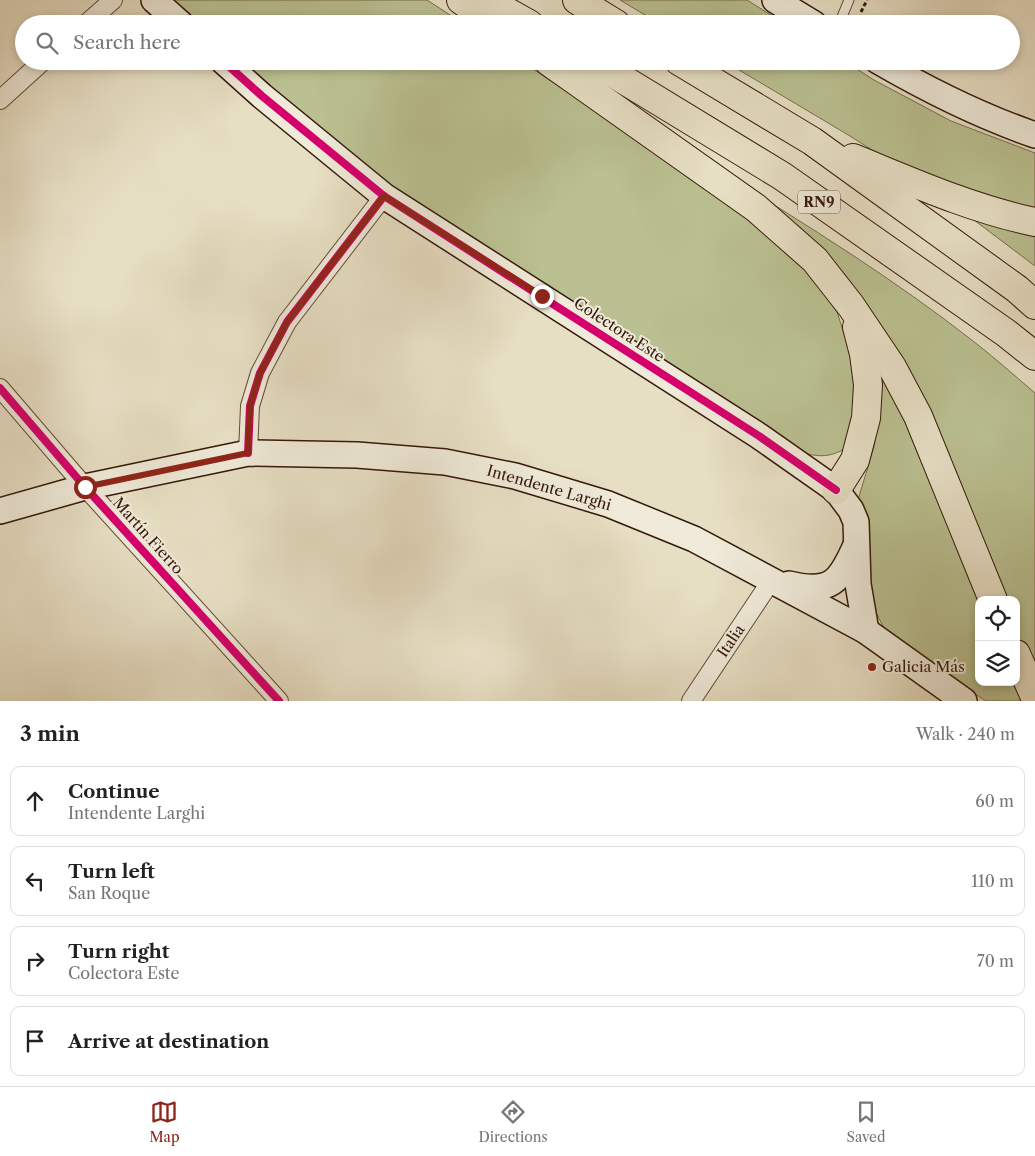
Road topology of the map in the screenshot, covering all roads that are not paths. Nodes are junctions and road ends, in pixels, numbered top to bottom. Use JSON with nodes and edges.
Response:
{"nodes":[{"id":1,"x":113,"y":0,"type":"edge"},
{"id":2,"x":154,"y":0,"type":"edge"},
{"id":3,"x":461,"y":0,"type":"edge"},
{"id":4,"x":486,"y":0,"type":"edge"},
{"id":5,"x":577,"y":0,"type":"edge"},
{"id":6,"x":775,"y":0,"type":"edge"},
{"id":7,"x":849,"y":0,"type":"edge"},
{"id":8,"x":96,"y":15,"type":"edge"},
{"id":9,"x":171,"y":15,"type":"edge"},
{"id":10,"x":482,"y":15,"type":"edge"},
{"id":11,"x":513,"y":15,"type":"edge"},
{"id":12,"x":601,"y":15,"type":"edge"},
{"id":13,"x":799,"y":15,"type":"edge"},
{"id":14,"x":843,"y":15,"type":"edge"},
{"id":15,"x":33,"y":70,"type":"edge"},
{"id":16,"x":233,"y":70,"type":"edge"},
{"id":17,"x":561,"y":70,"type":"edge"},
{"id":18,"x":608,"y":70,"type":"edge"},
{"id":19,"x":694,"y":70,"type":"edge"},
{"id":20,"x":894,"y":70,"type":"edge"},
{"id":21,"x":0,"y":100,"type":"edge"},
{"id":22,"x":1035,"y":135,"type":"edge"},
{"id":23,"x":812,"y":141,"type":"junction"},
{"id":24,"x":384,"y":196,"type":"junction"},
{"id":25,"x":1035,"y":222,"type":"edge"},
{"id":26,"x":1035,"y":305,"type":"edge"},
{"id":27,"x":851,"y":306,"type":"junction"},
{"id":28,"x":1035,"y":356,"type":"edge"},
{"id":29,"x":0,"y":388,"type":"edge"},
{"id":30,"x":248,"y":453,"type":"junction"},
{"id":31,"x":85,"y":487,"type":"junction"},
{"id":32,"x":836,"y":490,"type":"junction"},
{"id":33,"x":0,"y":511,"type":"edge"},
{"id":34,"x":856,"y":546,"type":"junction"},
{"id":35,"x":771,"y":580,"type":"junction"},
{"id":36,"x":991,"y":596,"type":"edge"},
{"id":37,"x":866,"y":631,"type":"junction"},
{"id":38,"x":1020,"y":663,"type":"edge"},
{"id":39,"x":1035,"y":697,"type":"edge"},
{"id":40,"x":279,"y":701,"type":"edge"},
{"id":41,"x":691,"y":701,"type":"edge"},
{"id":42,"x":964,"y":701,"type":"edge"}],
"edges":[{"from":1,"to":8,"type":"street"},
{"from":2,"to":9,"type":"main road"},
{"from":3,"to":10,"type":"highway"},
{"from":4,"to":11,"type":"highway"},
{"from":5,"to":12,"type":"highway"},
{"from":6,"to":13,"type":"main road"},
{"from":7,"to":14,"type":"lane"},
{"from":15,"to":21,"type":"street"},
{"from":16,"to":24,"type":"main road","name":"Colectora Este"},
{"from":17,"to":27,"type":"highway"},
{"from":18,"to":28,"type":"highway","number":"RN9"},
{"from":19,"to":23,"type":"highway"},
{"from":20,"to":22,"type":"main road"},
{"from":23,"to":25,"type":"highway"},
{"from":23,"to":26,"type":"highway"},
{"from":24,"to":30,"type":"street"},
{"from":24,"to":32,"type":"main road","name":"Colectora Este"},
{"from":27,"to":32,"type":"highway"},
{"from":27,"to":36,"type":"highway"},
{"from":29,"to":31,"type":"street","name":"Martín Fierro"},
{"from":30,"to":31,"type":"main road","name":"Intendente Larghi"},
{"from":30,"to":35,"type":"main road","name":"Intendente Larghi"},
{"from":31,"to":33,"type":"main road","name":"Intendente Larghi"},
{"from":31,"to":40,"type":"street","name":"Martín Fierro"},
{"from":32,"to":34,"type":"main road","name":"Colectora Este"},
{"from":34,"to":35,"type":"main road"},
{"from":34,"to":37,"type":"main road","name":"Colectora Este"},
{"from":35,"to":37,"type":"main road","name":"Intendente Larghi"},
{"from":35,"to":41,"type":"street","name":"Italia"},
{"from":37,"to":42,"type":"main road","name":"Intendente Larghi"},
{"from":38,"to":39,"type":"highway"}]}
